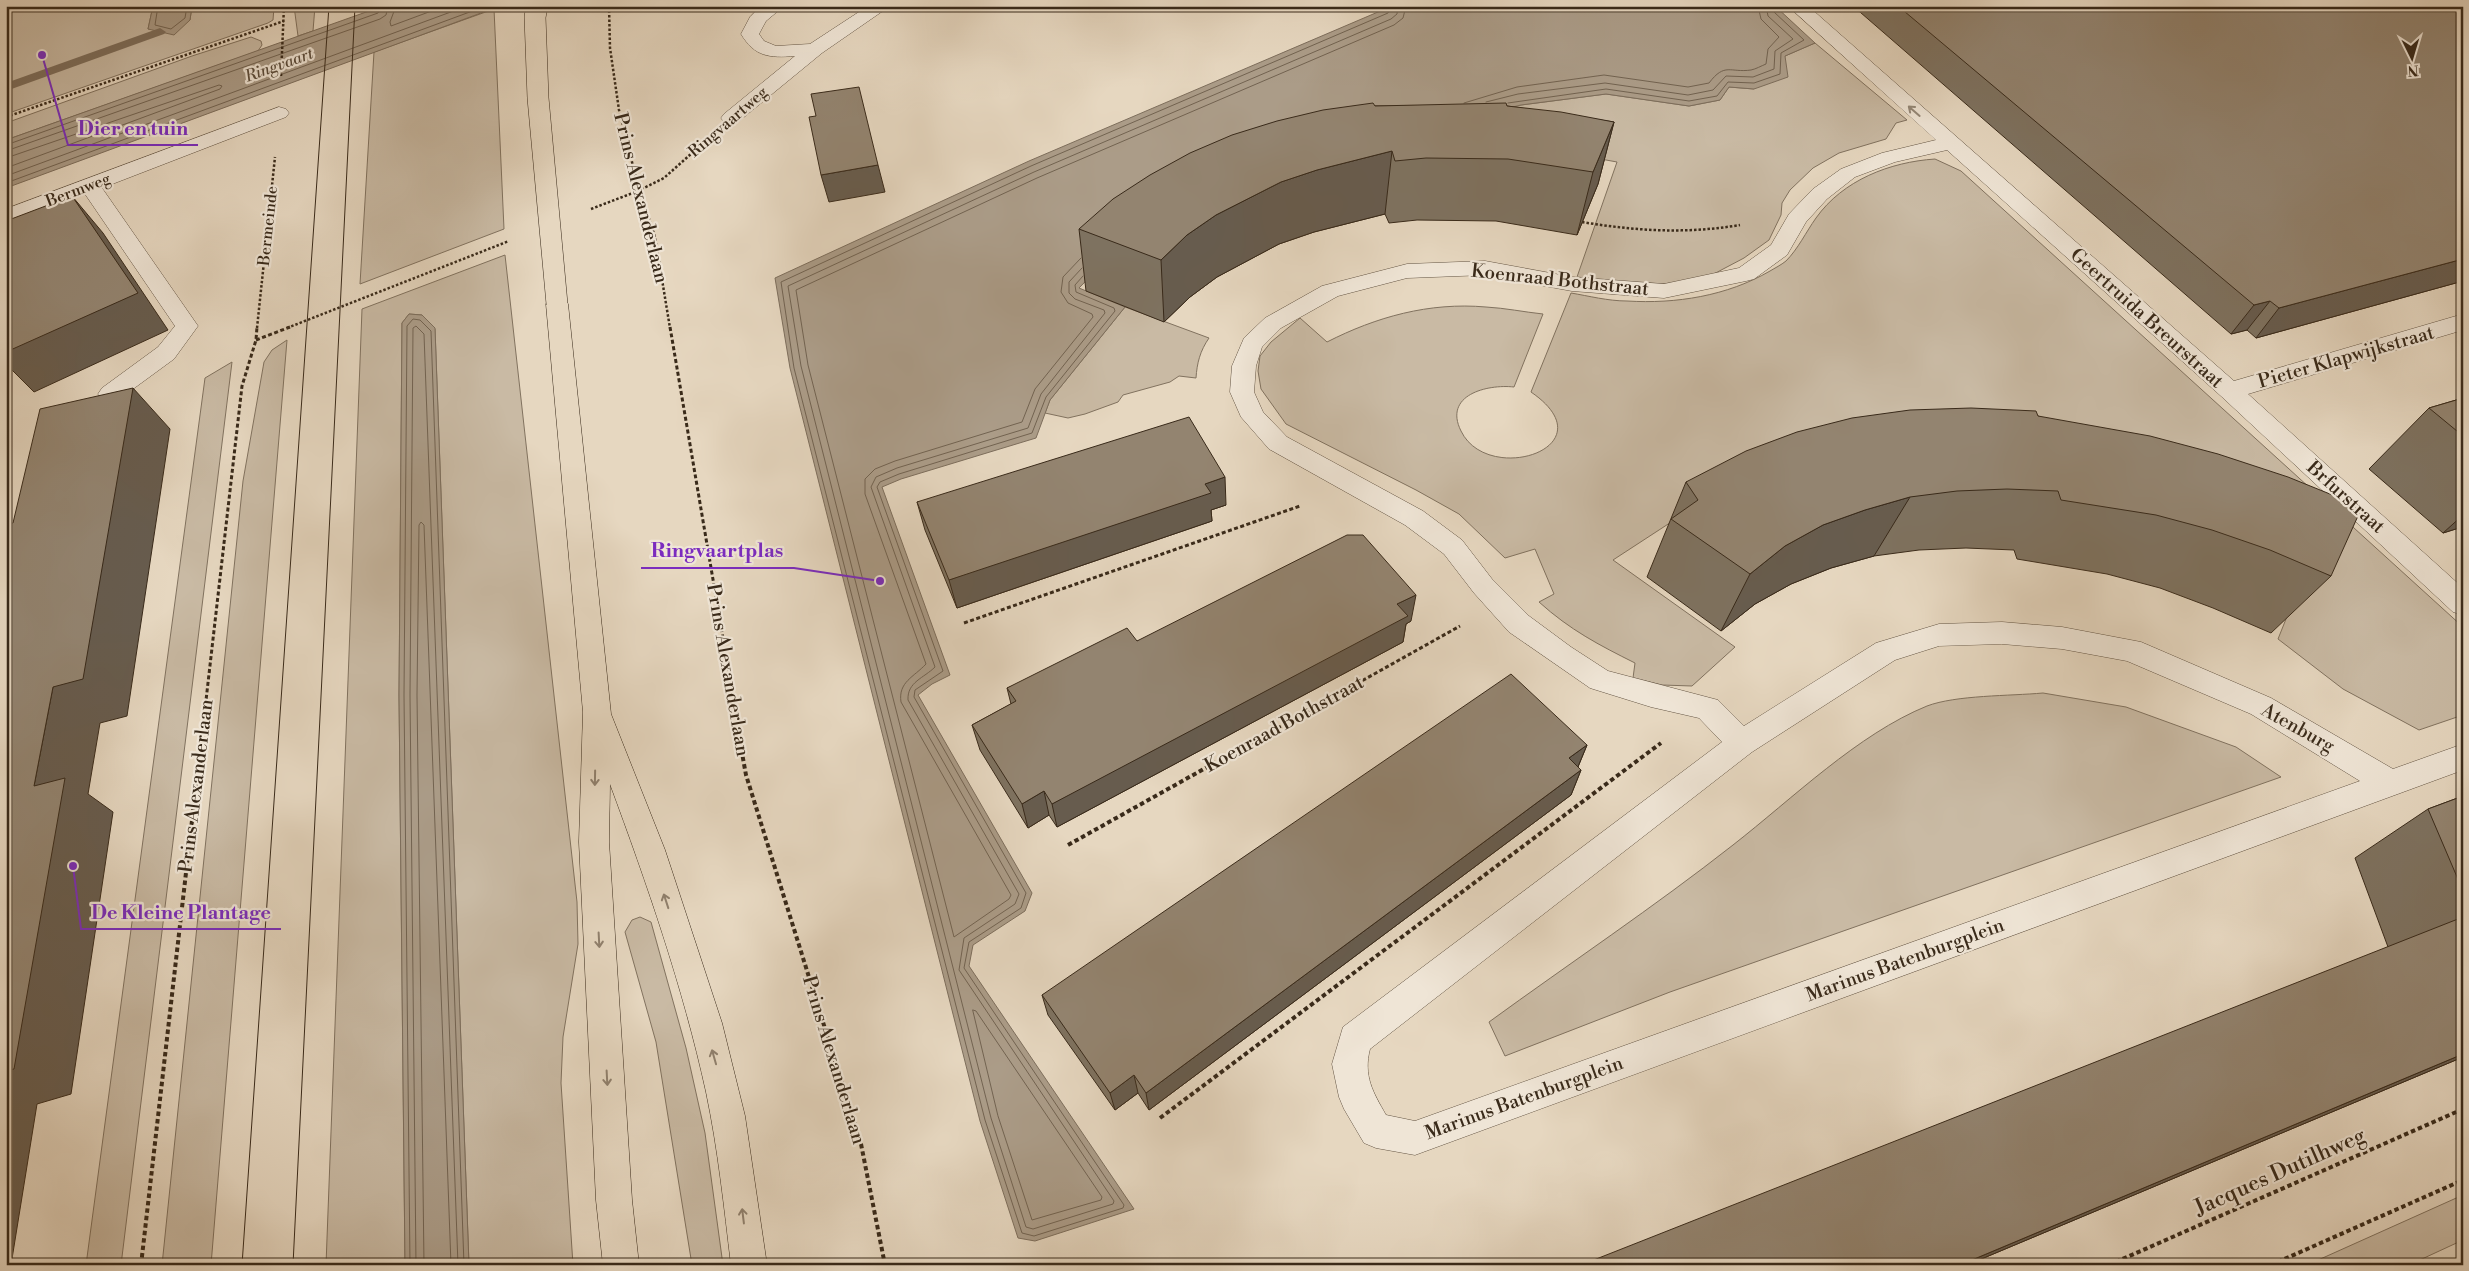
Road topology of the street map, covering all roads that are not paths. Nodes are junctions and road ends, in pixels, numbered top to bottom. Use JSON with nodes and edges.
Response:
{"nodes":[{"id":1,"x":537,"y":6,"type":"edge"},
{"id":2,"x":775,"y":6,"type":"edge"},
{"id":3,"x":881,"y":6,"type":"edge"},
{"id":4,"x":1797,"y":6,"type":"edge"},
{"id":5,"x":815,"y":49,"type":"junction"},
{"id":6,"x":279,"y":109,"type":"road end"},
{"id":7,"x":731,"y":118,"type":"road end"},
{"id":8,"x":1951,"y":143,"type":"junction"},
{"id":9,"x":89,"y":185,"type":"junction"},
{"id":10,"x":6,"y":217,"type":"edge"},
{"id":11,"x":2463,"y":322,"type":"edge"},
{"id":12,"x":2230,"y":391,"type":"junction"},
{"id":13,"x":110,"y":394,"type":"edge"},
{"id":14,"x":2463,"y":604,"type":"edge"},
{"id":15,"x":2131,"y":650,"type":"joint"},
{"id":16,"x":597,"y":712,"type":"junction"},
{"id":17,"x":1742,"y":743,"type":"junction"},
{"id":18,"x":2463,"y":758,"type":"edge"},
{"id":19,"x":2390,"y":783,"type":"junction"},
{"id":20,"x":614,"y":1200,"type":"junction"},
{"id":21,"x":610,"y":1265,"type":"edge"},
{"id":22,"x":622,"y":1265,"type":"edge"},
{"id":23,"x":749,"y":1265,"type":"edge"}],
"edges":[{"from":1,"to":16,"type":"main road","bridge":true},
{"from":2,"to":5,"type":"street","name":"Ringvaartweg"},
{"from":3,"to":5,"type":"street","name":"Ringvaartweg"},
{"from":8,"to":4,"type":"street","name":"Geertruida Breurstraat","one_way":true},
{"from":5,"to":7,"type":"street","name":"Ringvaartweg"},
{"from":6,"to":9,"type":"street","name":"Bermweg"},
{"from":8,"to":12,"type":"street","name":"Geertruida Breurstraat"},
{"from":8,"to":17,"type":"street","name":"Koenraad Bothstraat"},
{"from":9,"to":10,"type":"street","name":"Bermweg"},
{"from":9,"to":13,"type":"street"},
{"from":11,"to":12,"type":"street","name":"Pieter Klapwijkstraat"},
{"from":12,"to":14,"type":"street","name":"Brfurstraat"},
{"from":15,"to":17,"type":"street","name":"Marinus Batenburgplein"},
{"from":15,"to":19,"type":"street","name":"Atenburg"},
{"from":16,"to":20,"type":"main road","one_way":true},
{"from":23,"to":16,"type":"main road","one_way":true},
{"from":17,"to":19,"type":"street","name":"Marinus Batenburgplein"},
{"from":18,"to":19,"type":"street"},
{"from":20,"to":21,"type":"main road"},
{"from":20,"to":22,"type":"main road"}]}
